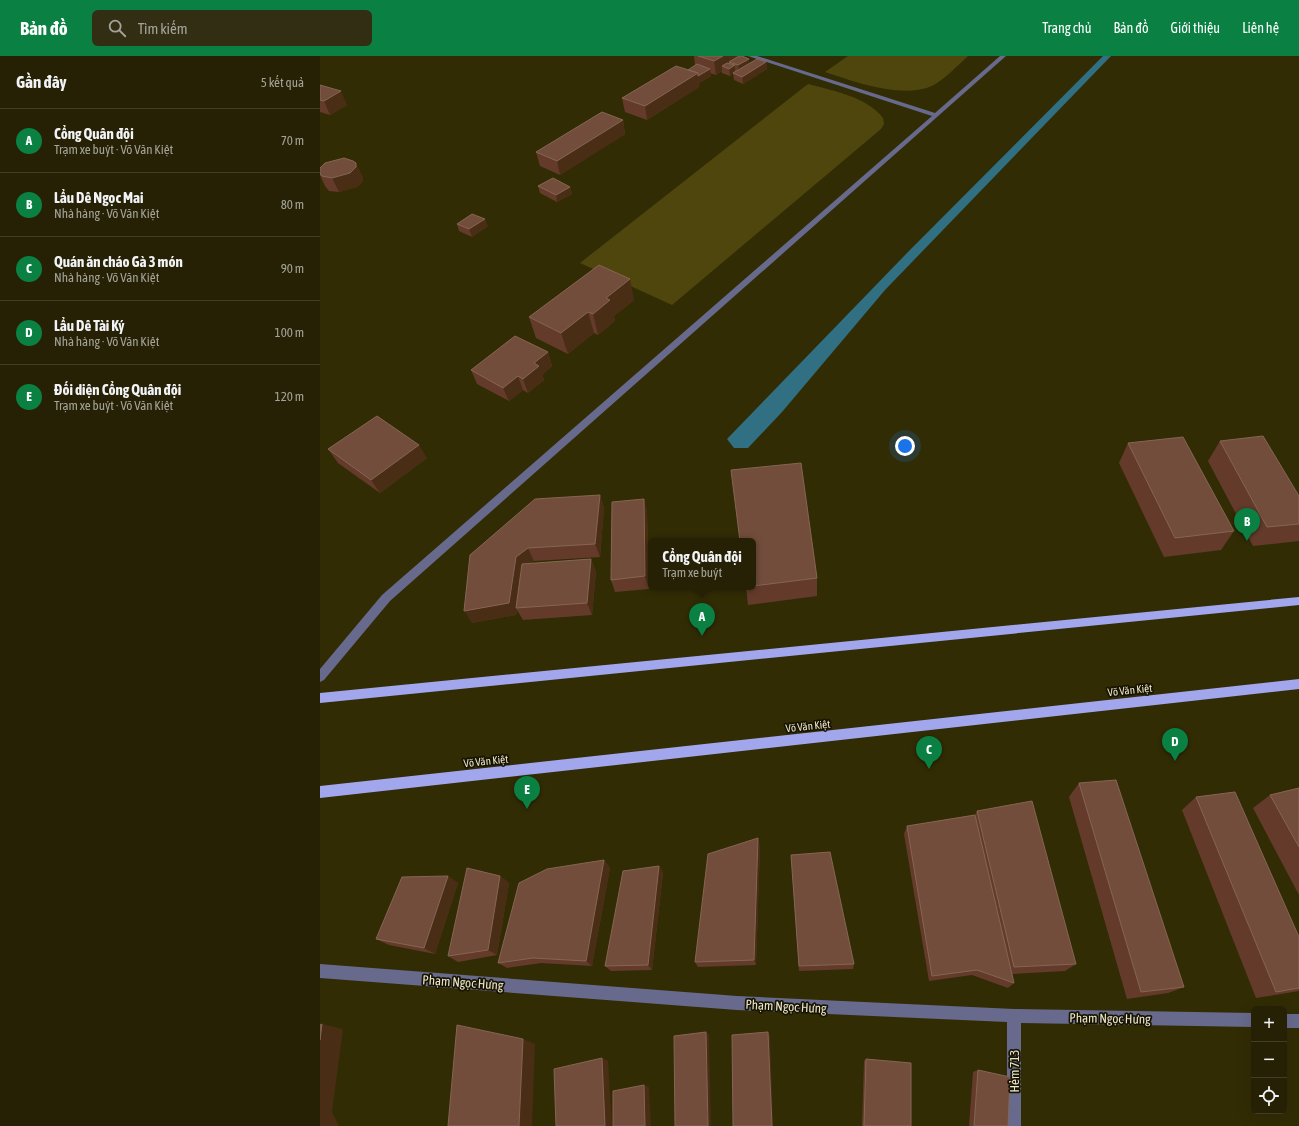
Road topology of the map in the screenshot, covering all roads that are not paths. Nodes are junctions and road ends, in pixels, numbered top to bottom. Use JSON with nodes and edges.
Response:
{"nodes":[{"id":1,"x":751,"y":56,"type":"edge"},
{"id":2,"x":1003,"y":56,"type":"edge"},
{"id":3,"x":936,"y":115,"type":"junction"},
{"id":4,"x":1299,"y":601,"type":"edge"},
{"id":5,"x":320,"y":677,"type":"edge"},
{"id":6,"x":1299,"y":684,"type":"edge"},
{"id":7,"x":320,"y":698,"type":"edge"},
{"id":8,"x":320,"y":792,"type":"edge"},
{"id":9,"x":320,"y":971,"type":"edge"},
{"id":10,"x":1014,"y":1016,"type":"junction"},
{"id":11,"x":1251,"y":1020,"type":"edge"},
{"id":12,"x":1287,"y":1021,"type":"edge"},
{"id":13,"x":1299,"y":1021,"type":"edge"},
{"id":14,"x":1014,"y":1126,"type":"edge"}],
"edges":[{"from":1,"to":3,"type":"street"},
{"from":2,"to":3,"type":"street"},
{"from":3,"to":5,"type":"street"},
{"from":4,"to":7,"type":"main road"},
{"from":6,"to":8,"type":"main road","name":"Võ Văn Kiệt"},
{"from":9,"to":10,"type":"street","name":"Phạm Ngọc Hưng"},
{"from":10,"to":11,"type":"street","name":"Phạm Ngọc Hưng"},
{"from":10,"to":14,"type":"street","name":"Hẻm 713"},
{"from":12,"to":13,"type":"street"}]}
